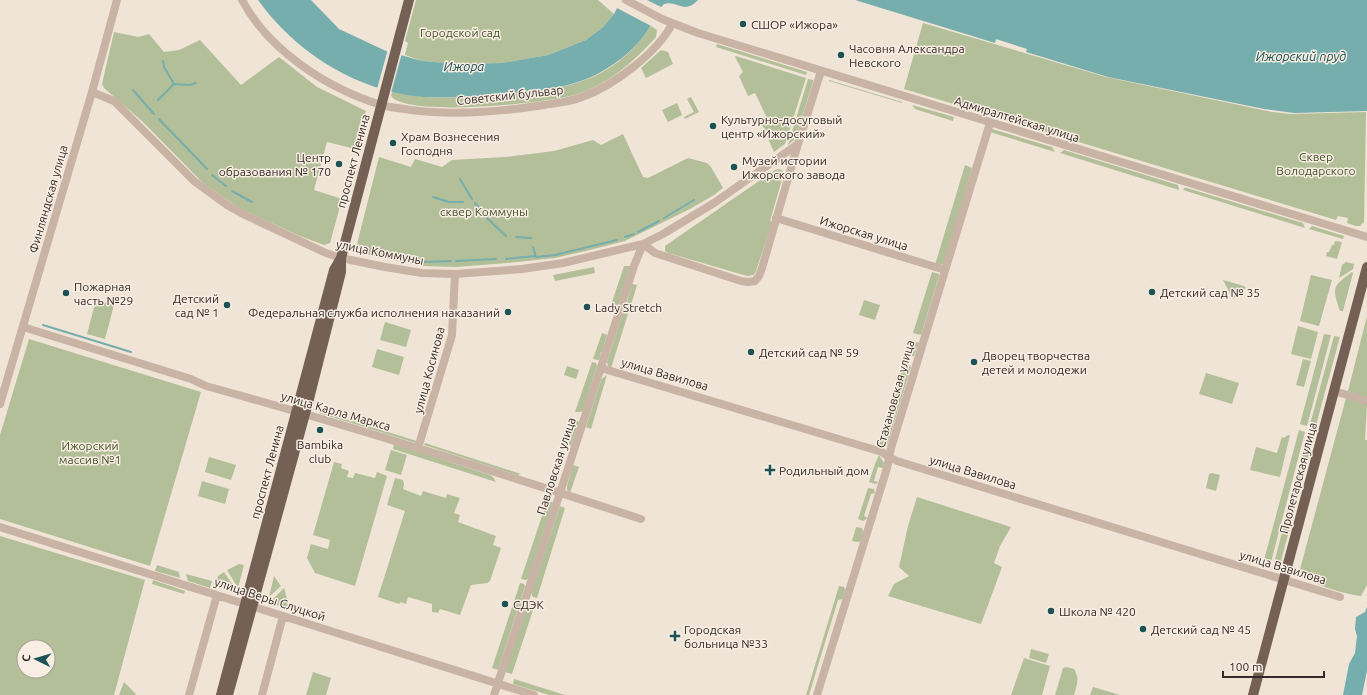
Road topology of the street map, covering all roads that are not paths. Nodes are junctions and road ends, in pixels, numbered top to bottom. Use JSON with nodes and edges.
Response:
{"nodes":[{"id":1,"x":118,"y":0,"type":"edge"},
{"id":2,"x":242,"y":0,"type":"edge"},
{"id":3,"x":409,"y":0,"type":"edge"},
{"id":4,"x":626,"y":0,"type":"edge"},
{"id":5,"x":672,"y":24,"type":"junction"},
{"id":6,"x":821,"y":71,"type":"junction"},
{"id":7,"x":92,"y":92,"type":"junction"},
{"id":8,"x":381,"y":105,"type":"junction"},
{"id":9,"x":990,"y":123,"type":"junction"},
{"id":10,"x":798,"y":144,"type":"junction"},
{"id":11,"x":776,"y":218,"type":"junction"},
{"id":12,"x":1367,"y":237,"type":"edge"},
{"id":13,"x":642,"y":244,"type":"junction"},
{"id":14,"x":341,"y":258,"type":"junction"},
{"id":15,"x":1367,"y":267,"type":"edge"},
{"id":16,"x":945,"y":270,"type":"junction"},
{"id":17,"x":455,"y":274,"type":"junction"},
{"id":18,"x":23,"y":327,"type":"junction"},
{"id":19,"x":601,"y":368,"type":"junction"},
{"id":20,"x":1334,"y":391,"type":"junction"},
{"id":21,"x":1367,"y":401,"type":"edge"},
{"id":22,"x":0,"y":404,"type":"edge"},
{"id":23,"x":301,"y":412,"type":"junction"},
{"id":24,"x":418,"y":448,"type":"junction"},
{"id":25,"x":889,"y":457,"type":"junction"},
{"id":26,"x":560,"y":493,"type":"junction"},
{"id":27,"x":641,"y":519,"type":"dead end"},
{"id":28,"x":0,"y":527,"type":"edge"},
{"id":29,"x":1284,"y":581,"type":"junction"},
{"id":30,"x":217,"y":595,"type":"junction"},
{"id":31,"x":1340,"y":597,"type":"dead end"},
{"id":32,"x":249,"y":605,"type":"junction"},
{"id":33,"x":283,"y":616,"type":"junction"},
{"id":34,"x":498,"y":684,"type":"junction"},
{"id":35,"x":190,"y":695,"type":"edge"},
{"id":36,"x":221,"y":695,"type":"edge"},
{"id":37,"x":228,"y":695,"type":"edge"},
{"id":38,"x":262,"y":695,"type":"edge"},
{"id":39,"x":494,"y":695,"type":"edge"},
{"id":40,"x":534,"y":695,"type":"edge"},
{"id":41,"x":817,"y":695,"type":"edge"},
{"id":42,"x":1253,"y":695,"type":"edge"}],
"edges":[{"from":1,"to":7,"type":"street","name":"Финляндская улица"},
{"from":2,"to":8,"type":"street","name":"Советский бульвар"},
{"from":3,"to":8,"type":"main road","name":"проспект Ленина"},
{"from":4,"to":5,"type":"street","name":"Адмиралтейская улица"},
{"from":5,"to":6,"type":"street","name":"Адмиралтейская улица"},
{"from":5,"to":8,"type":"street","name":"Советский бульвар"},
{"from":6,"to":9,"type":"street","name":"Адмиралтейская улица"},
{"from":6,"to":10,"type":"street"},
{"from":7,"to":14,"type":"street","name":"улица Коммуны"},
{"from":7,"to":18,"type":"street","name":"Финляндская улица"},
{"from":8,"to":14,"type":"main road","name":"проспект Ленина"},
{"from":9,"to":12,"type":"street","name":"Адмиралтейская улица"},
{"from":9,"to":16,"type":"street","name":"Стахановская улица"},
{"from":10,"to":11,"type":"street"},
{"from":10,"to":13,"type":"street","name":"улица Коммуны"},
{"from":11,"to":13,"type":"street"},
{"from":11,"to":16,"type":"street","name":"Ижорская улица"},
{"from":13,"to":17,"type":"street","name":"улица Коммуны"},
{"from":13,"to":19,"type":"street","name":"Павловская улица"},
{"from":14,"to":17,"type":"street","name":"улица Коммуны"},
{"from":14,"to":23,"type":"main road","name":"проспект Ленина"},
{"from":15,"to":20,"type":"main road","name":"Пролетарская улица"},
{"from":16,"to":25,"type":"street","name":"Стахановская улица"},
{"from":17,"to":24,"type":"street","name":"улица Косинова"},
{"from":18,"to":22,"type":"street","name":"Финляндская улица"},
{"from":18,"to":23,"type":"street","name":"улица Карла Маркса"},
{"from":19,"to":25,"type":"street","name":"улица Вавилова"},
{"from":19,"to":26,"type":"street","name":"Павловская улица"},
{"from":20,"to":21,"type":"street"},
{"from":20,"to":29,"type":"main road","name":"Пролетарская улица"},
{"from":23,"to":24,"type":"street","name":"улица Карла Маркса"},
{"from":23,"to":32,"type":"main road","name":"проспект Ленина"},
{"from":24,"to":26,"type":"street","name":"улица Карла Маркса"},
{"from":25,"to":29,"type":"street","name":"улица Вавилова"},
{"from":25,"to":41,"type":"street","name":"Стахановская улица"},
{"from":26,"to":27,"type":"street","name":"улица Карла Маркса"},
{"from":26,"to":34,"type":"street","name":"Павловская улица"},
{"from":28,"to":30,"type":"street","name":"улица Веры Слуцкой"},
{"from":29,"to":31,"type":"street","name":"улица Вавилова"},
{"from":29,"to":42,"type":"main road","name":"Пролетарская улица"},
{"from":30,"to":32,"type":"street","name":"улица Веры Слуцкой"},
{"from":30,"to":35,"type":"street"},
{"from":32,"to":33,"type":"street","name":"улица Веры Слуцкой"},
{"from":32,"to":36,"type":"main road","name":"проспект Ленина"},
{"from":32,"to":37,"type":"main road","name":"проспект Ленина"},
{"from":33,"to":34,"type":"street","name":"улица Веры Слуцкой"},
{"from":33,"to":38,"type":"street"},
{"from":34,"to":39,"type":"street","name":"Павловская улица"},
{"from":34,"to":40,"type":"street","name":"улица Веры Слуцкой"}]}
